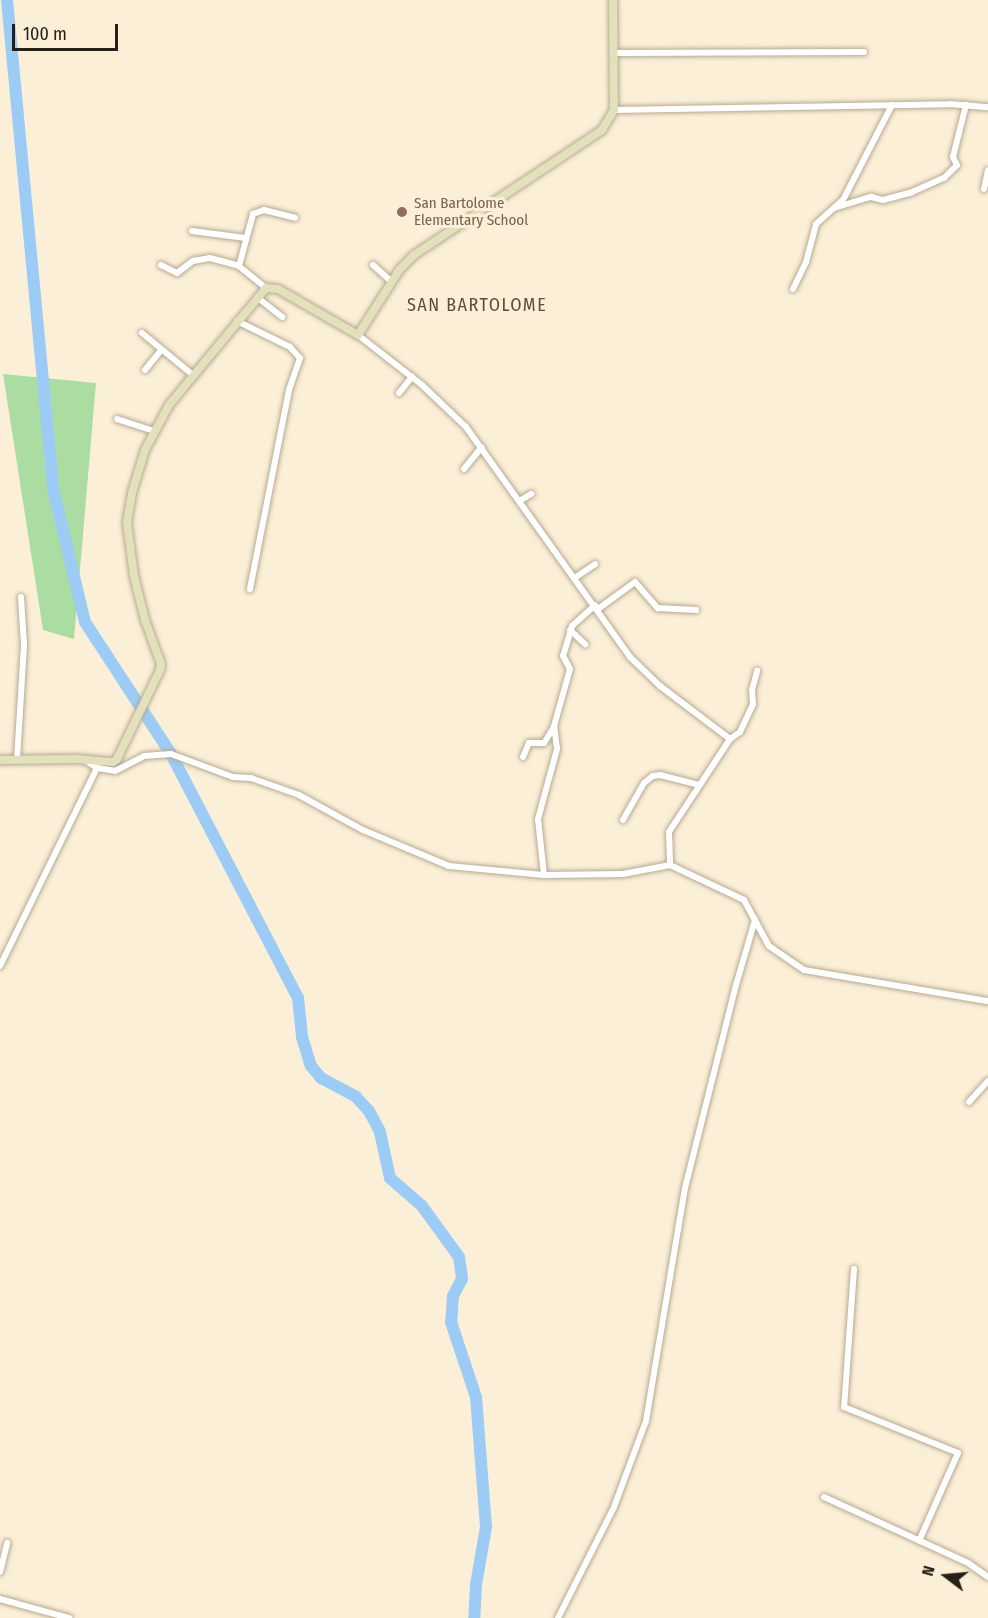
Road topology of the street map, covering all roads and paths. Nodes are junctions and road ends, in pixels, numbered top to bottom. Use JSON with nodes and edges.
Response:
{"nodes":[{"id":1,"x":613,"y":0,"type":"edge"},
{"id":2,"x":864,"y":52,"type":"dead end"},
{"id":3,"x":614,"y":53,"type":"junction"},
{"id":4,"x":892,"y":105,"type":"junction"},
{"id":5,"x":966,"y":105,"type":"junction"},
{"id":6,"x":988,"y":107,"type":"edge"},
{"id":7,"x":614,"y":110,"type":"junction"},
{"id":8,"x":988,"y":170,"type":"edge"},
{"id":9,"x":984,"y":189,"type":"dead end"},
{"id":10,"x":831,"y":209,"type":"junction"},
{"id":11,"x":295,"y":218,"type":"dead end"},
{"id":12,"x":192,"y":231,"type":"dead end"},
{"id":13,"x":246,"y":238,"type":"junction"},
{"id":14,"x":161,"y":265,"type":"dead end"},
{"id":15,"x":373,"y":265,"type":"dead end"},
{"id":16,"x":239,"y":266,"type":"junction"},
{"id":17,"x":392,"y":282,"type":"junction"},
{"id":18,"x":266,"y":288,"type":"junction"},
{"id":19,"x":793,"y":289,"type":"dead end"},
{"id":20,"x":258,"y":298,"type":"junction"},
{"id":21,"x":282,"y":317,"type":"dead end"},
{"id":22,"x":237,"y":321,"type":"junction"},
{"id":23,"x":141,"y":333,"type":"dead end"},
{"id":24,"x":358,"y":335,"type":"junction"},
{"id":25,"x":161,"y":350,"type":"junction"},
{"id":26,"x":145,"y":370,"type":"dead end"},
{"id":27,"x":193,"y":375,"type":"junction"},
{"id":28,"x":412,"y":377,"type":"junction"},
{"id":29,"x":399,"y":393,"type":"dead end"},
{"id":30,"x":117,"y":419,"type":"dead end"},
{"id":31,"x":154,"y":431,"type":"junction"},
{"id":32,"x":482,"y":447,"type":"junction"},
{"id":33,"x":464,"y":469,"type":"dead end"},
{"id":34,"x":531,"y":494,"type":"dead end"},
{"id":35,"x":521,"y":500,"type":"junction"},
{"id":36,"x":596,"y":564,"type":"dead end"},
{"id":37,"x":576,"y":577,"type":"junction"},
{"id":38,"x":250,"y":589,"type":"dead end"},
{"id":39,"x":21,"y":597,"type":"dead end"},
{"id":40,"x":597,"y":607,"type":"junction"},
{"id":41,"x":696,"y":610,"type":"dead end"},
{"id":42,"x":570,"y":630,"type":"junction"},
{"id":43,"x":585,"y":644,"type":"dead end"},
{"id":44,"x":757,"y":671,"type":"dead end"},
{"id":45,"x":554,"y":726,"type":"junction"},
{"id":46,"x":730,"y":739,"type":"junction"},
{"id":47,"x":523,"y":757,"type":"dead end"},
{"id":48,"x":85,"y":759,"type":"junction"},
{"id":49,"x":0,"y":760,"type":"edge"},
{"id":50,"x":17,"y":760,"type":"junction"},
{"id":51,"x":97,"y":768,"type":"junction"},
{"id":52,"x":699,"y":785,"type":"junction"},
{"id":53,"x":623,"y":820,"type":"dead end"},
{"id":54,"x":670,"y":865,"type":"junction"},
{"id":55,"x":544,"y":875,"type":"junction"},
{"id":56,"x":755,"y":920,"type":"junction"},
{"id":57,"x":0,"y":966,"type":"edge"},
{"id":58,"x":988,"y":1001,"type":"edge"},
{"id":59,"x":988,"y":1081,"type":"edge"},
{"id":60,"x":969,"y":1102,"type":"dead end"},
{"id":61,"x":854,"y":1269,"type":"dead end"},
{"id":62,"x":824,"y":1497,"type":"dead end"},
{"id":63,"x":919,"y":1541,"type":"junction"},
{"id":64,"x":7,"y":1543,"type":"dead end"},
{"id":65,"x":0,"y":1572,"type":"edge"},
{"id":66,"x":988,"y":1577,"type":"edge"},
{"id":67,"x":0,"y":1599,"type":"edge"},
{"id":68,"x":69,"y":1618,"type":"edge"},
{"id":69,"x":558,"y":1618,"type":"edge"}],
"edges":[{"from":1,"to":3,"type":"street"},
{"from":2,"to":3,"type":"street"},
{"from":3,"to":7,"type":"street"},
{"from":4,"to":5,"type":"street"},
{"from":4,"to":7,"type":"street"},
{"from":4,"to":10,"type":"street"},
{"from":5,"to":6,"type":"street"},
{"from":5,"to":10,"type":"street"},
{"from":7,"to":17,"type":"street"},
{"from":8,"to":9,"type":"street"},
{"from":10,"to":19,"type":"street"},
{"from":11,"to":13,"type":"street"},
{"from":12,"to":13,"type":"street"},
{"from":13,"to":16,"type":"street"},
{"from":14,"to":16,"type":"street"},
{"from":15,"to":17,"type":"street"},
{"from":16,"to":18,"type":"street"},
{"from":17,"to":24,"type":"street"},
{"from":18,"to":20,"type":"street"},
{"from":18,"to":24,"type":"street"},
{"from":20,"to":21,"type":"street"},
{"from":20,"to":22,"type":"street"},
{"from":22,"to":27,"type":"street"},
{"from":22,"to":38,"type":"street"},
{"from":23,"to":25,"type":"street"},
{"from":24,"to":28,"type":"street"},
{"from":25,"to":26,"type":"street"},
{"from":25,"to":27,"type":"street"},
{"from":27,"to":31,"type":"street"},
{"from":28,"to":29,"type":"street"},
{"from":28,"to":32,"type":"street"},
{"from":30,"to":31,"type":"street"},
{"from":31,"to":48,"type":"street"},
{"from":32,"to":33,"type":"street"},
{"from":32,"to":35,"type":"street"},
{"from":34,"to":35,"type":"street"},
{"from":35,"to":37,"type":"street"},
{"from":36,"to":37,"type":"street"},
{"from":37,"to":40,"type":"street"},
{"from":39,"to":50,"type":"street"},
{"from":40,"to":41,"type":"street"},
{"from":40,"to":42,"type":"street"},
{"from":40,"to":46,"type":"street"},
{"from":42,"to":43,"type":"street"},
{"from":42,"to":45,"type":"street"},
{"from":44,"to":46,"type":"street"},
{"from":45,"to":47,"type":"street"},
{"from":45,"to":55,"type":"street"},
{"from":46,"to":52,"type":"street"},
{"from":48,"to":50,"type":"street"},
{"from":48,"to":51,"type":"street"},
{"from":49,"to":50,"type":"street"},
{"from":51,"to":55,"type":"street"},
{"from":51,"to":57,"type":"street"},
{"from":52,"to":53,"type":"street"},
{"from":52,"to":54,"type":"street"},
{"from":54,"to":55,"type":"street"},
{"from":54,"to":56,"type":"street"},
{"from":56,"to":58,"type":"street"},
{"from":56,"to":69,"type":"street"},
{"from":59,"to":60,"type":"street"},
{"from":61,"to":63,"type":"street"},
{"from":62,"to":63,"type":"street"},
{"from":63,"to":66,"type":"street"},
{"from":64,"to":65,"type":"street"},
{"from":67,"to":68,"type":"street"}]}
